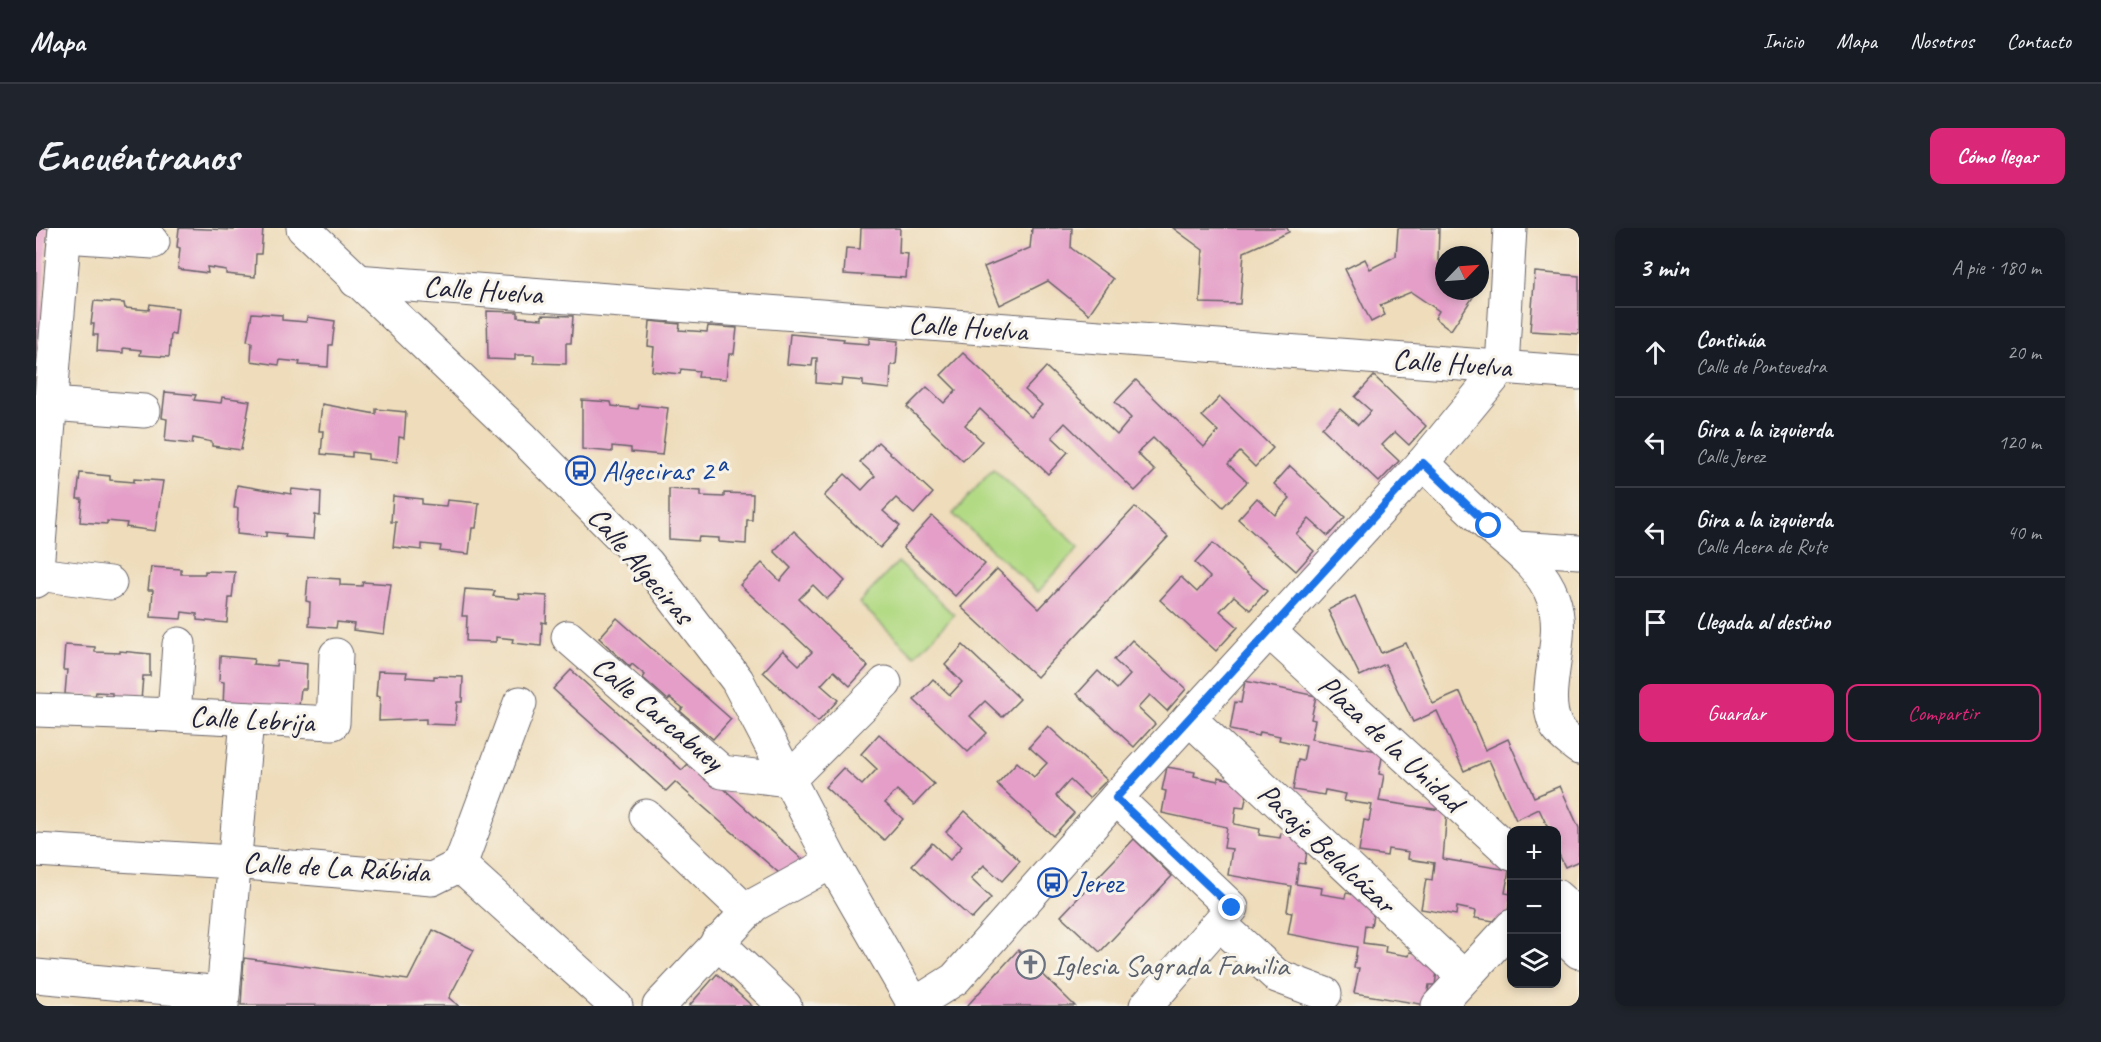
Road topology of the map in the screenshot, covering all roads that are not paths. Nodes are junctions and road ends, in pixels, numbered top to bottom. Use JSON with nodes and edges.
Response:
{"nodes":[{"id":1,"x":303,"y":228,"type":"edge"},
{"id":2,"x":1510,"y":228,"type":"edge"},
{"id":3,"x":65,"y":232,"type":"edge"},
{"id":4,"x":153,"y":242,"type":"dead end"},
{"id":5,"x":356,"y":281,"type":"junction"},
{"id":6,"x":1502,"y":367,"type":"junction"},
{"id":7,"x":1579,"y":373,"type":"edge"},
{"id":8,"x":51,"y":404,"type":"junction"},
{"id":9,"x":144,"y":411,"type":"dead end"},
{"id":10,"x":1423,"y":463,"type":"junction"},
{"id":11,"x":38,"y":535,"type":"edge"},
{"id":12,"x":1515,"y":548,"type":"junction"},
{"id":13,"x":1579,"y":552,"type":"edge"},
{"id":14,"x":37,"y":574,"type":"edge"},
{"id":15,"x":36,"y":581,"type":"edge"},
{"id":16,"x":110,"y":584,"type":"dead end"},
{"id":17,"x":1270,"y":632,"type":"junction"},
{"id":18,"x":568,"y":637,"type":"dead end"},
{"id":19,"x":178,"y":644,"type":"dead end"},
{"id":20,"x":336,"y":655,"type":"dead end"},
{"id":21,"x":885,"y":683,"type":"dead end"},
{"id":22,"x":520,"y":703,"type":"dead end"},
{"id":23,"x":36,"y":710,"type":"edge"},
{"id":24,"x":174,"y":715,"type":"junction"},
{"id":25,"x":1189,"y":718,"type":"junction"},
{"id":26,"x":247,"y":719,"type":"junction"},
{"id":27,"x":1579,"y":748,"type":"edge"},
{"id":28,"x":788,"y":780,"type":"junction"},
{"id":29,"x":1116,"y":798,"type":"junction"},
{"id":30,"x":646,"y":816,"type":"dead end"},
{"id":31,"x":1507,"y":849,"type":"edge"},
{"id":32,"x":36,"y":850,"type":"edge"},
{"id":33,"x":233,"y":862,"type":"junction"},
{"id":34,"x":832,"y":862,"type":"junction"},
{"id":35,"x":460,"y":865,"type":"junction"},
{"id":36,"x":1561,"y":900,"type":"edge"},
{"id":37,"x":747,"y":912,"type":"junction"},
{"id":38,"x":1579,"y":916,"type":"edge"},
{"id":39,"x":1220,"y":924,"type":"junction"},
{"id":40,"x":1507,"y":931,"type":"edge"},
{"id":41,"x":1560,"y":934,"type":"edge"},
{"id":42,"x":717,"y":942,"type":"junction"},
{"id":43,"x":1579,"y":952,"type":"edge"},
{"id":44,"x":36,"y":976,"type":"edge"},
{"id":45,"x":1464,"y":977,"type":"junction"},
{"id":46,"x":1324,"y":994,"type":"dead end"},
{"id":47,"x":223,"y":999,"type":"edge"},
{"id":48,"x":914,"y":1005,"type":"edge"},
{"id":49,"x":616,"y":1006,"type":"edge"},
{"id":50,"x":659,"y":1006,"type":"edge"},
{"id":51,"x":785,"y":1006,"type":"edge"},
{"id":52,"x":1146,"y":1006,"type":"edge"},
{"id":53,"x":1438,"y":1006,"type":"edge"}],
"edges":[{"from":1,"to":5,"type":"street","name":"Calle Algeciras"},
{"from":2,"to":6,"type":"street"},
{"from":3,"to":4,"type":"street"},
{"from":3,"to":8,"type":"street"},
{"from":5,"to":6,"type":"street","name":"Calle Huelva"},
{"from":5,"to":28,"type":"street","name":"Calle Algeciras"},
{"from":6,"to":7,"type":"street","name":"Calle Huelva"},
{"from":6,"to":10,"type":"street"},
{"from":8,"to":9,"type":"street"},
{"from":8,"to":11,"type":"street"},
{"from":10,"to":12,"type":"street"},
{"from":10,"to":17,"type":"street"},
{"from":11,"to":14,"type":"street"},
{"from":12,"to":13,"type":"street"},
{"from":12,"to":27,"type":"street"},
{"from":14,"to":15,"type":"street"},
{"from":14,"to":16,"type":"street"},
{"from":17,"to":25,"type":"street"},
{"from":17,"to":31,"type":"street","name":"Plaza de la Unidad"},
{"from":18,"to":28,"type":"street","name":"Calle Carcabuey"},
{"from":19,"to":24,"type":"street","name":"Calle Lebrija"},
{"from":20,"to":26,"type":"street","name":"Calle Lebrija"},
{"from":21,"to":28,"type":"street"},
{"from":22,"to":35,"type":"street"},
{"from":23,"to":24,"type":"street","name":"Calle Lebrija"},
{"from":24,"to":26,"type":"street","name":"Calle Lebrija"},
{"from":25,"to":29,"type":"street"},
{"from":25,"to":45,"type":"street","name":"Pasaje Belalcázar"},
{"from":26,"to":33,"type":"street"},
{"from":28,"to":34,"type":"street","name":"Calle Algeciras"},
{"from":29,"to":39,"type":"street"},
{"from":29,"to":48,"type":"street"},
{"from":30,"to":37,"type":"street"},
{"from":32,"to":33,"type":"street","name":"Calle de La Rábida"},
{"from":33,"to":35,"type":"street","name":"Calle de La Rábida"},
{"from":33,"to":47,"type":"street"},
{"from":34,"to":37,"type":"street"},
{"from":34,"to":48,"type":"street","name":"Calle Algeciras"},
{"from":35,"to":49,"type":"street","name":"Calle de La Rábida"},
{"from":36,"to":38,"type":"street"},
{"from":37,"to":42,"type":"street"},
{"from":39,"to":46,"type":"street"},
{"from":39,"to":52,"type":"street"},
{"from":40,"to":45,"type":"street"},
{"from":41,"to":43,"type":"street"},
{"from":42,"to":50,"type":"street"},
{"from":42,"to":51,"type":"street"},
{"from":44,"to":47,"type":"street"},
{"from":45,"to":53,"type":"street"}]}
